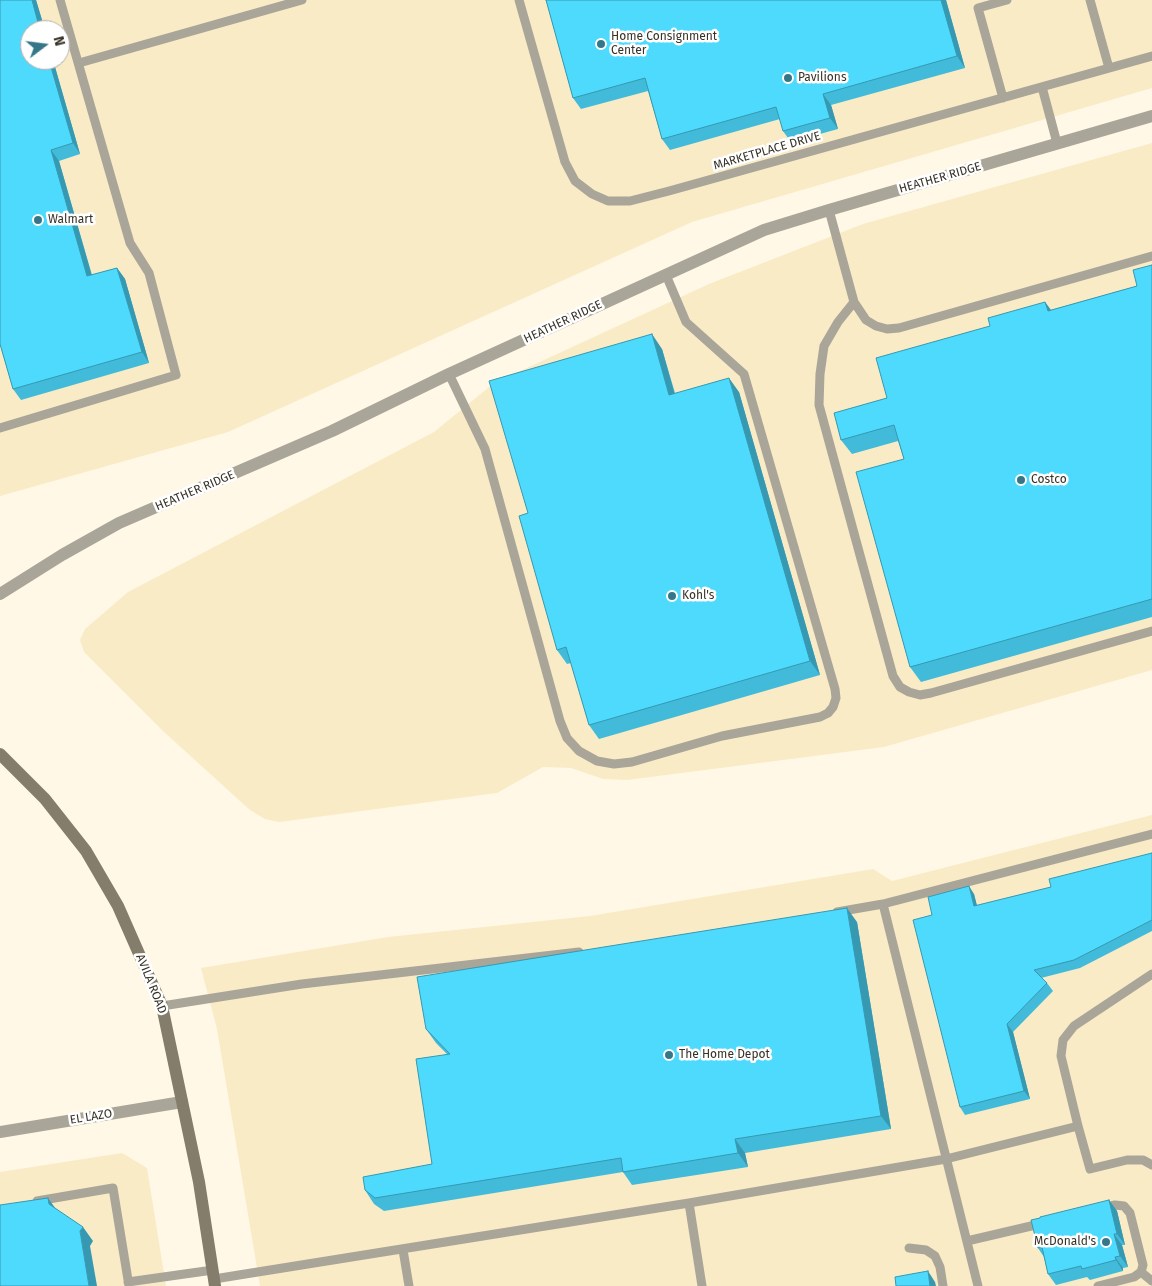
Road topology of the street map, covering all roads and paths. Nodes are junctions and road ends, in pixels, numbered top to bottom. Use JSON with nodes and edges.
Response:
{"nodes":[{"id":1,"x":60,"y":0,"type":"edge"},
{"id":2,"x":302,"y":0,"type":"edge"},
{"id":3,"x":519,"y":0,"type":"edge"},
{"id":4,"x":1007,"y":0,"type":"edge"},
{"id":5,"x":1090,"y":0,"type":"edge"},
{"id":6,"x":1152,"y":56,"type":"edge"},
{"id":7,"x":79,"y":63,"type":"junction"},
{"id":8,"x":1109,"y":68,"type":"junction"},
{"id":9,"x":1042,"y":87,"type":"junction"},
{"id":10,"x":1003,"y":98,"type":"junction"},
{"id":11,"x":1152,"y":116,"type":"edge"},
{"id":12,"x":1057,"y":143,"type":"junction"},
{"id":13,"x":829,"y":210,"type":"junction"},
{"id":14,"x":1152,"y":256,"type":"edge"},
{"id":15,"x":666,"y":275,"type":"junction"},
{"id":16,"x":854,"y":302,"type":"junction"},
{"id":17,"x":449,"y":374,"type":"junction"},
{"id":18,"x":0,"y":428,"type":"edge"},
{"id":19,"x":0,"y":594,"type":"edge"},
{"id":20,"x":1152,"y":631,"type":"edge"},
{"id":21,"x":0,"y":754,"type":"edge"},
{"id":22,"x":1152,"y":834,"type":"edge"},
{"id":23,"x":883,"y":904,"type":"junction"},
{"id":24,"x":825,"y":914,"type":"edge"},
{"id":25,"x":590,"y":950,"type":"edge"},
{"id":26,"x":1152,"y":974,"type":"edge"},
{"id":27,"x":162,"y":1006,"type":"junction"},
{"id":28,"x":182,"y":1102,"type":"junction"},
{"id":29,"x":1078,"y":1126,"type":"junction"},
{"id":30,"x":0,"y":1132,"type":"edge"},
{"id":31,"x":946,"y":1159,"type":"junction"},
{"id":32,"x":1152,"y":1165,"type":"edge"},
{"id":33,"x":28,"y":1202,"type":"edge"},
{"id":34,"x":689,"y":1203,"type":"junction"},
{"id":35,"x":1098,"y":1209,"type":"edge"},
{"id":36,"x":1053,"y":1220,"type":"edge"},
{"id":37,"x":967,"y":1241,"type":"junction"},
{"id":38,"x":909,"y":1248,"type":"dead end"},
{"id":39,"x":403,"y":1250,"type":"junction"},
{"id":40,"x":1141,"y":1272,"type":"junction"},
{"id":41,"x":214,"y":1278,"type":"edge"},
{"id":42,"x":1152,"y":1281,"type":"edge"},
{"id":43,"x":128,"y":1284,"type":"edge"},
{"id":44,"x":409,"y":1286,"type":"edge"},
{"id":45,"x":702,"y":1286,"type":"edge"},
{"id":46,"x":943,"y":1286,"type":"edge"},
{"id":47,"x":978,"y":1286,"type":"edge"},
{"id":48,"x":1098,"y":1286,"type":"edge"}],
"edges":[{"from":1,"to":7,"type":"lane"},
{"from":2,"to":7,"type":"lane"},
{"from":3,"to":10,"type":"lane","name":"MARKETPLACE DRIVE"},
{"from":4,"to":10,"type":"lane"},
{"from":5,"to":8,"type":"lane"},
{"from":6,"to":8,"type":"lane","name":"MARKETPLACE DRIVE"},
{"from":7,"to":18,"type":"lane"},
{"from":8,"to":9,"type":"lane","name":"MARKETPLACE DRIVE"},
{"from":9,"to":10,"type":"lane","name":"MARKETPLACE DRIVE"},
{"from":9,"to":12,"type":"lane"},
{"from":11,"to":12,"type":"street","name":"HEATHER RIDGE"},
{"from":12,"to":13,"type":"street","name":"HEATHER RIDGE"},
{"from":13,"to":15,"type":"street","name":"HEATHER RIDGE"},
{"from":13,"to":16,"type":"lane"},
{"from":14,"to":16,"type":"lane"},
{"from":15,"to":17,"type":"street","name":"HEATHER RIDGE"},
{"from":15,"to":17,"type":"lane"},
{"from":16,"to":20,"type":"lane"},
{"from":17,"to":19,"type":"street","name":"HEATHER RIDGE"},
{"from":21,"to":27,"type":"main road","name":"AVILA ROAD"},
{"from":22,"to":23,"type":"lane"},
{"from":23,"to":24,"type":"lane"},
{"from":23,"to":31,"type":"lane"},
{"from":25,"to":27,"type":"lane"},
{"from":26,"to":29,"type":"lane"},
{"from":27,"to":28,"type":"main road","name":"AVILA ROAD"},
{"from":28,"to":30,"type":"street","name":"EL LAZO"},
{"from":28,"to":41,"type":"main road","name":"AVILA ROAD"},
{"from":29,"to":31,"type":"lane"},
{"from":29,"to":32,"type":"lane"},
{"from":31,"to":34,"type":"lane"},
{"from":31,"to":37,"type":"lane"},
{"from":33,"to":43,"type":"lane"},
{"from":34,"to":39,"type":"lane"},
{"from":34,"to":45,"type":"lane"},
{"from":35,"to":40,"type":"lane"},
{"from":36,"to":37,"type":"lane"},
{"from":37,"to":47,"type":"lane"},
{"from":38,"to":46,"type":"lane"},
{"from":39,"to":41,"type":"lane"},
{"from":39,"to":44,"type":"lane"},
{"from":40,"to":42,"type":"lane"},
{"from":40,"to":48,"type":"lane"},
{"from":41,"to":43,"type":"lane"}]}
